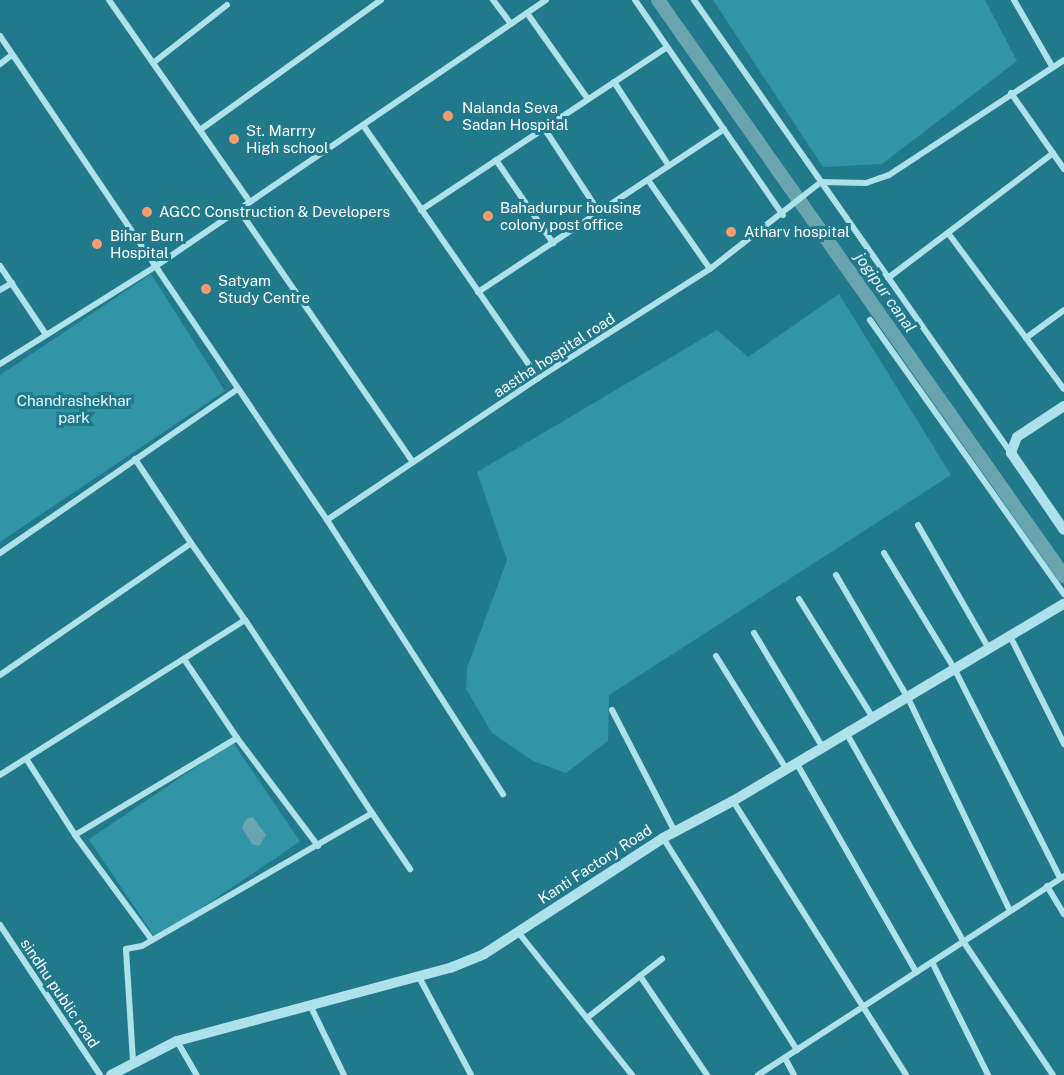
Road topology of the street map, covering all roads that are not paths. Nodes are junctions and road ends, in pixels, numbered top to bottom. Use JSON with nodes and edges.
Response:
{"nodes":[{"id":1,"x":109,"y":0,"type":"edge"},
{"id":2,"x":381,"y":0,"type":"edge"},
{"id":3,"x":493,"y":0,"type":"edge"},
{"id":4,"x":546,"y":0,"type":"edge"},
{"id":5,"x":635,"y":0,"type":"edge"},
{"id":6,"x":694,"y":0,"type":"edge"},
{"id":7,"x":1014,"y":0,"type":"edge"},
{"id":8,"x":227,"y":5,"type":"dead end"},
{"id":9,"x":527,"y":13,"type":"junction"},
{"id":10,"x":511,"y":24,"type":"junction"},
{"id":11,"x":0,"y":36,"type":"edge"},
{"id":12,"x":667,"y":47,"type":"junction"},
{"id":13,"x":12,"y":55,"type":"junction"},
{"id":14,"x":1064,"y":60,"type":"edge"},
{"id":15,"x":153,"y":63,"type":"junction"},
{"id":16,"x":0,"y":64,"type":"edge"},
{"id":17,"x":1052,"y":66,"type":"junction"},
{"id":18,"x":614,"y":82,"type":"junction"},
{"id":19,"x":1011,"y":93,"type":"junction"},
{"id":20,"x":588,"y":99,"type":"junction"},
{"id":21,"x":363,"y":125,"type":"junction"},
{"id":22,"x":544,"y":128,"type":"junction"},
{"id":23,"x":724,"y":129,"type":"junction"},
{"id":24,"x":200,"y":130,"type":"junction"},
{"id":25,"x":1053,"y":153,"type":"junction"},
{"id":26,"x":496,"y":160,"type":"junction"},
{"id":27,"x":669,"y":166,"type":"junction"},
{"id":28,"x":1064,"y":169,"type":"edge"},
{"id":29,"x":648,"y":180,"type":"junction"},
{"id":30,"x":821,"y":182,"type":"junction"},
{"id":31,"x":250,"y":202,"type":"junction"},
{"id":32,"x":239,"y":210,"type":"junction"},
{"id":33,"x":422,"y":210,"type":"junction"},
{"id":34,"x":599,"y":212,"type":"junction"},
{"id":35,"x":783,"y":214,"type":"junction"},
{"id":36,"x":948,"y":233,"type":"junction"},
{"id":37,"x":553,"y":243,"type":"junction"},
{"id":38,"x":0,"y":266,"type":"edge"},
{"id":39,"x":156,"y":266,"type":"junction"},
{"id":40,"x":710,"y":269,"type":"junction"},
{"id":41,"x":888,"y":278,"type":"junction"},
{"id":42,"x":12,"y":283,"type":"junction"},
{"id":43,"x":0,"y":290,"type":"edge"},
{"id":44,"x":478,"y":292,"type":"junction"},
{"id":45,"x":1064,"y":310,"type":"edge"},
{"id":46,"x":870,"y":320,"type":"dead end"},
{"id":47,"x":45,"y":333,"type":"junction"},
{"id":48,"x":1026,"y":338,"type":"junction"},
{"id":49,"x":0,"y":364,"type":"edge"},
{"id":50,"x":538,"y":378,"type":"junction"},
{"id":51,"x":238,"y":389,"type":"junction"},
{"id":52,"x":1064,"y":389,"type":"edge"},
{"id":53,"x":1064,"y":406,"type":"edge"},
{"id":54,"x":1011,"y":453,"type":"junction"},
{"id":55,"x":135,"y":459,"type":"junction"},
{"id":56,"x":413,"y":462,"type":"junction"},
{"id":57,"x":327,"y":520,"type":"junction"},
{"id":58,"x":918,"y":525,"type":"dead end"},
{"id":59,"x":1064,"y":530,"type":"edge"},
{"id":60,"x":191,"y":543,"type":"junction"},
{"id":61,"x":0,"y":553,"type":"edge"},
{"id":62,"x":884,"y":553,"type":"dead end"},
{"id":63,"x":836,"y":575,"type":"dead end"},
{"id":64,"x":1064,"y":594,"type":"edge"},
{"id":65,"x":799,"y":599,"type":"dead end"},
{"id":66,"x":1064,"y":604,"type":"edge"},
{"id":67,"x":245,"y":620,"type":"junction"},
{"id":68,"x":754,"y":633,"type":"dead end"},
{"id":69,"x":1011,"y":638,"type":"junction"},
{"id":70,"x":990,"y":650,"type":"junction"},
{"id":71,"x":716,"y":656,"type":"dead end"},
{"id":72,"x":184,"y":659,"type":"junction"},
{"id":73,"x":955,"y":670,"type":"junction"},
{"id":74,"x":0,"y":675,"type":"edge"},
{"id":75,"x":908,"y":698,"type":"junction"},
{"id":76,"x":612,"y":710,"type":"dead end"},
{"id":77,"x":873,"y":718,"type":"junction"},
{"id":78,"x":847,"y":734,"type":"junction"},
{"id":79,"x":237,"y":738,"type":"junction"},
{"id":80,"x":1064,"y":744,"type":"edge"},
{"id":81,"x":823,"y":748,"type":"junction"},
{"id":82,"x":27,"y":760,"type":"junction"},
{"id":83,"x":797,"y":764,"type":"junction"},
{"id":84,"x":787,"y":770,"type":"junction"},
{"id":85,"x":0,"y":775,"type":"edge"},
{"id":86,"x":503,"y":794,"type":"dead end"},
{"id":87,"x":733,"y":801,"type":"junction"},
{"id":88,"x":372,"y":813,"type":"junction"},
{"id":89,"x":675,"y":832,"type":"junction"},
{"id":90,"x":75,"y":835,"type":"junction"},
{"id":91,"x":663,"y":838,"type":"junction"},
{"id":92,"x":318,"y":846,"type":"junction"},
{"id":93,"x":410,"y":868,"type":"dead end"},
{"id":94,"x":1062,"y":877,"type":"edge"},
{"id":95,"x":1047,"y":886,"type":"junction"},
{"id":96,"x":1009,"y":909,"type":"junction"},
{"id":97,"x":1064,"y":914,"type":"edge"},
{"id":98,"x":0,"y":925,"type":"edge"},
{"id":99,"x":518,"y":932,"type":"junction"},
{"id":100,"x":152,"y":940,"type":"junction"},
{"id":101,"x":963,"y":941,"type":"junction"},
{"id":102,"x":662,"y":959,"type":"dead end"},
{"id":103,"x":932,"y":962,"type":"junction"},
{"id":104,"x":916,"y":972,"type":"junction"},
{"id":105,"x":640,"y":976,"type":"junction"},
{"id":106,"x":419,"y":977,"type":"junction"},
{"id":107,"x":310,"y":1005,"type":"junction"},
{"id":108,"x":863,"y":1006,"type":"junction"},
{"id":109,"x":587,"y":1018,"type":"junction"},
{"id":110,"x":177,"y":1041,"type":"junction"},
{"id":111,"x":797,"y":1050,"type":"junction"},
{"id":112,"x":785,"y":1058,"type":"junction"},
{"id":113,"x":133,"y":1061,"type":"junction"},
{"id":114,"x":100,"y":1075,"type":"edge"},
{"id":115,"x":111,"y":1075,"type":"edge"},
{"id":116,"x":197,"y":1075,"type":"edge"},
{"id":117,"x":344,"y":1075,"type":"edge"},
{"id":118,"x":471,"y":1075,"type":"edge"},
{"id":119,"x":632,"y":1075,"type":"edge"},
{"id":120,"x":707,"y":1075,"type":"edge"},
{"id":121,"x":758,"y":1075,"type":"edge"},
{"id":122,"x":794,"y":1075,"type":"edge"},
{"id":123,"x":906,"y":1075,"type":"edge"},
{"id":124,"x":988,"y":1075,"type":"edge"},
{"id":125,"x":1053,"y":1075,"type":"edge"}],
"edges":[{"from":1,"to":15,"type":"street"},
{"from":2,"to":24,"type":"street"},
{"from":3,"to":10,"type":"street"},
{"from":4,"to":9,"type":"street"},
{"from":5,"to":12,"type":"street"},
{"from":6,"to":30,"type":"street"},
{"from":7,"to":17,"type":"street"},
{"from":8,"to":15,"type":"street"},
{"from":9,"to":10,"type":"street"},
{"from":9,"to":20,"type":"street"},
{"from":10,"to":21,"type":"street"},
{"from":11,"to":13,"type":"street"},
{"from":12,"to":18,"type":"street"},
{"from":12,"to":23,"type":"street"},
{"from":13,"to":16,"type":"street"},
{"from":13,"to":39,"type":"street"},
{"from":14,"to":17,"type":"street"},
{"from":15,"to":24,"type":"street"},
{"from":17,"to":19,"type":"street"},
{"from":18,"to":20,"type":"street"},
{"from":18,"to":27,"type":"street"},
{"from":19,"to":25,"type":"street"},
{"from":19,"to":30,"type":"street"},
{"from":20,"to":22,"type":"street"},
{"from":21,"to":31,"type":"street"},
{"from":21,"to":33,"type":"street"},
{"from":22,"to":26,"type":"street"},
{"from":22,"to":34,"type":"street"},
{"from":23,"to":27,"type":"street"},
{"from":23,"to":35,"type":"street"},
{"from":24,"to":31,"type":"street"},
{"from":25,"to":28,"type":"street"},
{"from":25,"to":36,"type":"street"},
{"from":26,"to":33,"type":"street"},
{"from":26,"to":37,"type":"street"},
{"from":27,"to":29,"type":"street"},
{"from":29,"to":34,"type":"street"},
{"from":29,"to":40,"type":"street"},
{"from":30,"to":35,"type":"street","name":"aastha hospital road"},
{"from":30,"to":41,"type":"street"},
{"from":31,"to":32,"type":"street"},
{"from":32,"to":39,"type":"street"},
{"from":32,"to":56,"type":"street"},
{"from":33,"to":44,"type":"street"},
{"from":34,"to":37,"type":"street"},
{"from":35,"to":40,"type":"street","name":"aastha hospital road"},
{"from":36,"to":41,"type":"street"},
{"from":36,"to":48,"type":"street"},
{"from":37,"to":44,"type":"street"},
{"from":38,"to":42,"type":"street"},
{"from":39,"to":47,"type":"street"},
{"from":39,"to":51,"type":"street"},
{"from":40,"to":50,"type":"street","name":"aastha hospital road"},
{"from":41,"to":54,"type":"street"},
{"from":42,"to":43,"type":"street"},
{"from":42,"to":47,"type":"street"},
{"from":44,"to":50,"type":"street"},
{"from":45,"to":48,"type":"street"},
{"from":46,"to":64,"type":"street"},
{"from":47,"to":49,"type":"street"},
{"from":48,"to":52,"type":"street"},
{"from":50,"to":56,"type":"street","name":"aastha hospital road"},
{"from":51,"to":55,"type":"street"},
{"from":51,"to":57,"type":"street"},
{"from":53,"to":54,"type":"street"},
{"from":54,"to":59,"type":"street"},
{"from":55,"to":60,"type":"street"},
{"from":55,"to":61,"type":"street"},
{"from":56,"to":57,"type":"street","name":"aastha hospital road"},
{"from":57,"to":86,"type":"street"},
{"from":58,"to":70,"type":"street"},
{"from":60,"to":67,"type":"street"},
{"from":60,"to":74,"type":"street"},
{"from":62,"to":73,"type":"street"},
{"from":63,"to":75,"type":"street"},
{"from":65,"to":77,"type":"street"},
{"from":66,"to":69,"type":"street","name":"Kanti Factory Road"},
{"from":67,"to":72,"type":"street"},
{"from":67,"to":88,"type":"street"},
{"from":68,"to":81,"type":"street"},
{"from":69,"to":70,"type":"street","name":"Kanti Factory Road"},
{"from":69,"to":80,"type":"street"},
{"from":70,"to":73,"type":"street","name":"Kanti Factory Road"},
{"from":71,"to":84,"type":"street"},
{"from":72,"to":79,"type":"street"},
{"from":72,"to":82,"type":"street"},
{"from":73,"to":75,"type":"street","name":"Kanti Factory Road"},
{"from":73,"to":94,"type":"street"},
{"from":75,"to":77,"type":"street","name":"Kanti Factory Road"},
{"from":75,"to":96,"type":"street"},
{"from":76,"to":89,"type":"street"},
{"from":77,"to":78,"type":"street","name":"Kanti Factory Road"},
{"from":78,"to":81,"type":"street","name":"Kanti Factory Road"},
{"from":78,"to":101,"type":"street"},
{"from":79,"to":90,"type":"street"},
{"from":79,"to":92,"type":"street"},
{"from":81,"to":83,"type":"street","name":"Kanti Factory Road"},
{"from":82,"to":85,"type":"street"},
{"from":82,"to":90,"type":"street"},
{"from":83,"to":84,"type":"street","name":"Kanti Factory Road"},
{"from":83,"to":104,"type":"street"},
{"from":84,"to":87,"type":"street","name":"Kanti Factory Road"},
{"from":87,"to":89,"type":"street","name":"Kanti Factory Road"},
{"from":87,"to":108,"type":"street"},
{"from":88,"to":92,"type":"street"},
{"from":88,"to":93,"type":"street"},
{"from":89,"to":91,"type":"street","name":"Kanti Factory Road"},
{"from":90,"to":100,"type":"street"},
{"from":91,"to":99,"type":"street","name":"Kanti Factory Road"},
{"from":91,"to":111,"type":"street"},
{"from":92,"to":100,"type":"street"},
{"from":94,"to":95,"type":"street"},
{"from":95,"to":96,"type":"street"},
{"from":95,"to":97,"type":"street"},
{"from":96,"to":101,"type":"street"},
{"from":98,"to":114,"type":"street","name":"sindhu public road"},
{"from":99,"to":106,"type":"street","name":"Kanti Factory Road"},
{"from":99,"to":109,"type":"street"},
{"from":100,"to":113,"type":"street"},
{"from":101,"to":103,"type":"street"},
{"from":101,"to":125,"type":"street"},
{"from":102,"to":105,"type":"street"},
{"from":103,"to":104,"type":"street"},
{"from":103,"to":124,"type":"street"},
{"from":104,"to":108,"type":"street"},
{"from":105,"to":109,"type":"street"},
{"from":105,"to":120,"type":"street"},
{"from":106,"to":107,"type":"street","name":"Kanti Factory Road"},
{"from":106,"to":118,"type":"street"},
{"from":107,"to":110,"type":"street","name":"Kanti Factory Road"},
{"from":107,"to":117,"type":"street"},
{"from":108,"to":111,"type":"street"},
{"from":108,"to":123,"type":"street"},
{"from":109,"to":119,"type":"street"},
{"from":110,"to":113,"type":"street","name":"Kanti Factory Road"},
{"from":110,"to":116,"type":"street"},
{"from":111,"to":112,"type":"street"},
{"from":112,"to":121,"type":"street"},
{"from":112,"to":122,"type":"street"},
{"from":113,"to":115,"type":"street","name":"Kanti Factory Road"}]}
